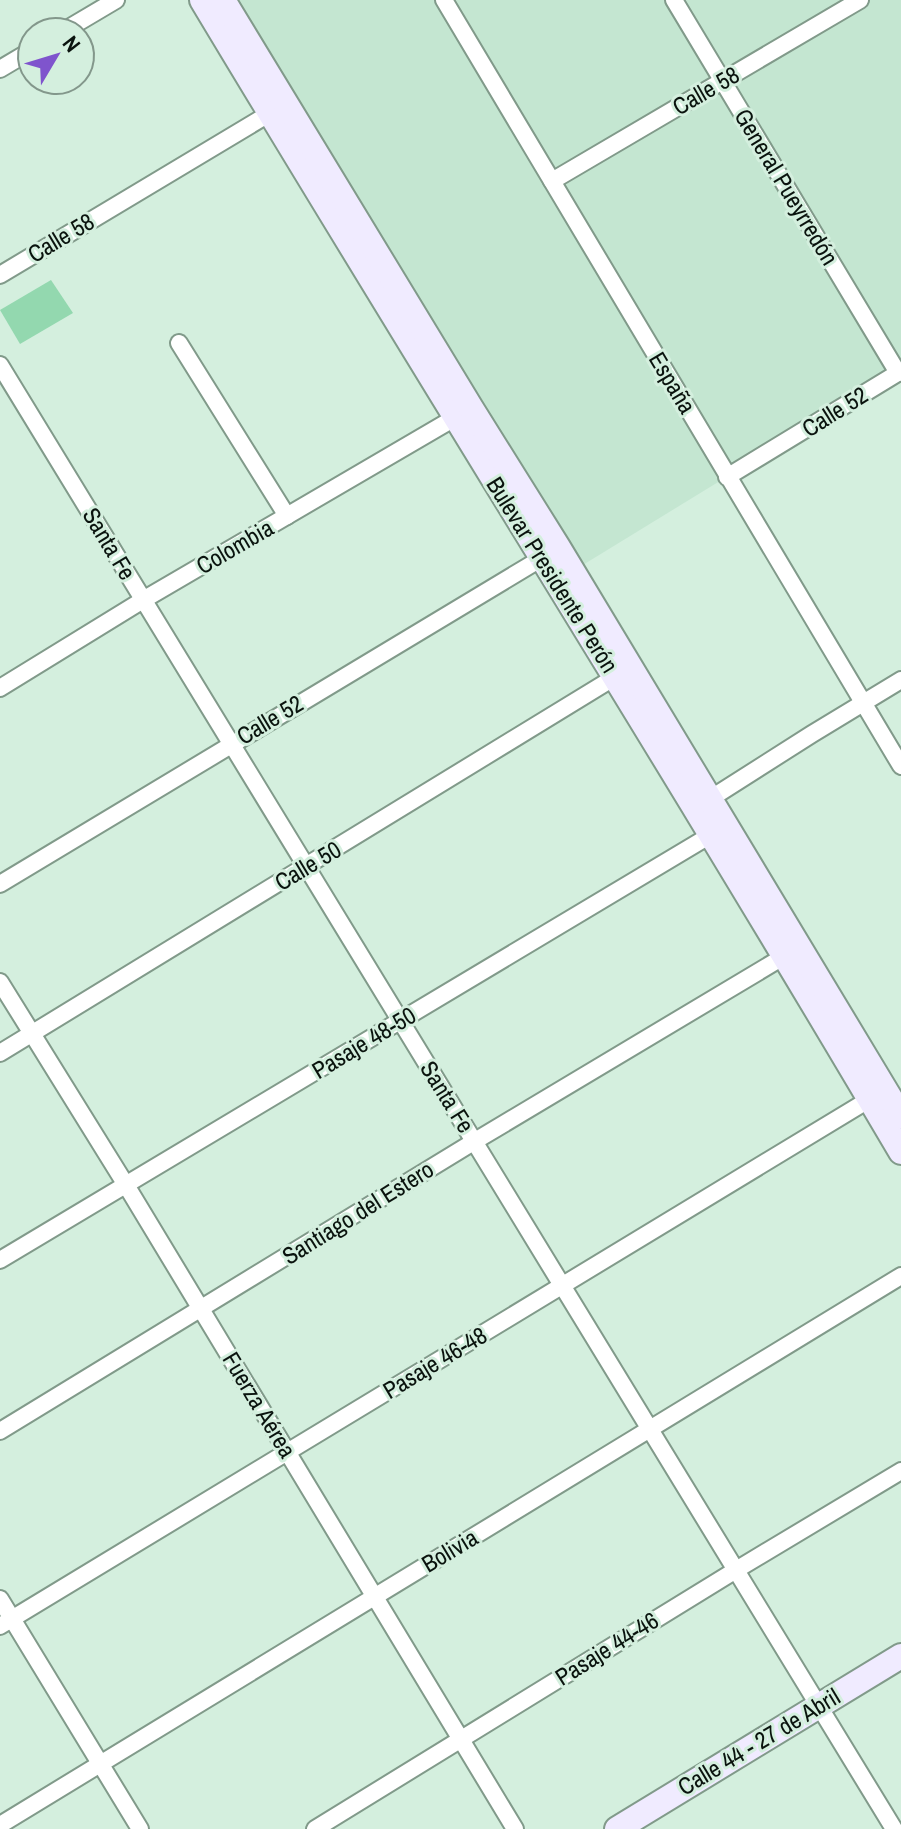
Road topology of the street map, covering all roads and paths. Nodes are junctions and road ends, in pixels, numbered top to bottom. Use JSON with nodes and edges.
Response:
{"nodes":[{"id":1,"x":116,"y":0,"type":"edge"},
{"id":2,"x":202,"y":0,"type":"edge"},
{"id":3,"x":223,"y":0,"type":"edge"},
{"id":4,"x":444,"y":0,"type":"edge"},
{"id":5,"x":674,"y":0,"type":"edge"},
{"id":6,"x":860,"y":0,"type":"edge"},
{"id":7,"x":89,"y":16,"type":"edge"},
{"id":8,"x":723,"y":81,"type":"junction"},
{"id":9,"x":278,"y":108,"type":"junction"},
{"id":10,"x":552,"y":181,"type":"junction"},
{"id":11,"x":0,"y":275,"type":"edge"},
{"id":12,"x":179,"y":343,"type":"dead end"},
{"id":13,"x":0,"y":365,"type":"edge"},
{"id":14,"x":899,"y":372,"type":"edge"},
{"id":15,"x":463,"y":412,"type":"junction"},
{"id":16,"x":727,"y":477,"type":"junction"},
{"id":17,"x":287,"y":516,"type":"junction"},
{"id":18,"x":542,"y":558,"type":"junction"},
{"id":19,"x":143,"y":600,"type":"junction"},
{"id":20,"x":615,"y":677,"type":"junction"},
{"id":21,"x":901,"y":680,"type":"edge"},
{"id":22,"x":0,"y":688,"type":"edge"},
{"id":23,"x":863,"y":703,"type":"junction"},
{"id":24,"x":230,"y":744,"type":"junction"},
{"id":25,"x":901,"y":766,"type":"edge"},
{"id":26,"x":702,"y":804,"type":"junction"},
{"id":27,"x":719,"y":830,"type":"junction"},
{"id":28,"x":307,"y":867,"type":"junction"},
{"id":29,"x":0,"y":884,"type":"edge"},
{"id":30,"x":792,"y":952,"type":"junction"},
{"id":31,"x":0,"y":982,"type":"edge"},
{"id":32,"x":400,"y":1021,"type":"junction"},
{"id":33,"x":32,"y":1034,"type":"junction"},
{"id":34,"x":0,"y":1053,"type":"edge"},
{"id":35,"x":870,"y":1099,"type":"junction"},
{"id":36,"x":901,"y":1116,"type":"edge"},
{"id":37,"x":475,"y":1141,"type":"junction"},
{"id":38,"x":901,"y":1152,"type":"edge"},
{"id":39,"x":126,"y":1185,"type":"junction"},
{"id":40,"x":0,"y":1260,"type":"edge"},
{"id":41,"x":901,"y":1276,"type":"edge"},
{"id":42,"x":563,"y":1286,"type":"junction"},
{"id":43,"x":202,"y":1309,"type":"junction"},
{"id":44,"x":651,"y":1430,"type":"junction"},
{"id":45,"x":0,"y":1431,"type":"edge"},
{"id":46,"x":288,"y":1452,"type":"junction"},
{"id":47,"x":901,"y":1471,"type":"edge"},
{"id":48,"x":736,"y":1570,"type":"junction"},
{"id":49,"x":376,"y":1596,"type":"junction"},
{"id":50,"x":0,"y":1599,"type":"edge"},
{"id":51,"x":6,"y":1622,"type":"edge"},
{"id":52,"x":901,"y":1656,"type":"edge"},
{"id":53,"x":818,"y":1705,"type":"junction"},
{"id":54,"x":461,"y":1740,"type":"junction"},
{"id":55,"x":101,"y":1765,"type":"junction"},
{"id":56,"x":0,"y":1825,"type":"edge"},
{"id":57,"x":140,"y":1829,"type":"edge"},
{"id":58,"x":315,"y":1829,"type":"edge"},
{"id":59,"x":515,"y":1829,"type":"edge"},
{"id":60,"x":617,"y":1829,"type":"edge"},
{"id":61,"x":894,"y":1829,"type":"edge"}],
"edges":[{"from":1,"to":7,"type":"street"},
{"from":2,"to":9,"type":"main road","name":"Bulevar Presidente Perón"},
{"from":3,"to":9,"type":"main road","name":"Bulevar Presidente Perón"},
{"from":4,"to":10,"type":"street","name":"España"},
{"from":5,"to":8,"type":"street","name":"General Pueyrredón"},
{"from":6,"to":8,"type":"street","name":"Calle 58"},
{"from":8,"to":10,"type":"street","name":"Calle 58"},
{"from":8,"to":14,"type":"street","name":"General Pueyrredón"},
{"from":9,"to":11,"type":"street","name":"Calle 58"},
{"from":9,"to":15,"type":"main road","name":"Bulevar Presidente Perón"},
{"from":10,"to":16,"type":"street","name":"España"},
{"from":12,"to":17,"type":"street"},
{"from":13,"to":19,"type":"street","name":"Santa Fe"},
{"from":14,"to":16,"type":"street","name":"Calle 52"},
{"from":15,"to":17,"type":"street","name":"Colombia"},
{"from":15,"to":18,"type":"main road","name":"Bulevar Presidente Perón"},
{"from":15,"to":26,"type":"main road","name":"Bulevar Presidente Perón"},
{"from":16,"to":23,"type":"street","name":"España"},
{"from":17,"to":19,"type":"street","name":"Colombia"},
{"from":18,"to":20,"type":"main road","name":"Bulevar Presidente Perón"},
{"from":18,"to":24,"type":"street","name":"Calle 52"},
{"from":19,"to":22,"type":"street","name":"Colombia"},
{"from":19,"to":24,"type":"street","name":"Santa Fe"},
{"from":20,"to":26,"type":"main road","name":"Bulevar Presidente Perón"},
{"from":20,"to":28,"type":"street","name":"Calle 50"},
{"from":21,"to":23,"type":"street"},
{"from":23,"to":25,"type":"street","name":"España"},
{"from":23,"to":26,"type":"street"},
{"from":24,"to":28,"type":"street","name":"Santa Fe"},
{"from":24,"to":29,"type":"street","name":"Calle 52"},
{"from":26,"to":27,"type":"main road","name":"Bulevar Presidente Perón"},
{"from":27,"to":30,"type":"main road","name":"Bulevar Presidente Perón"},
{"from":27,"to":32,"type":"street","name":"Pasaje 48-50"},
{"from":28,"to":32,"type":"street","name":"Santa Fe"},
{"from":28,"to":33,"type":"street","name":"Calle 50"},
{"from":30,"to":35,"type":"main road","name":"Bulevar Presidente Perón"},
{"from":30,"to":36,"type":"main road","name":"Bulevar Presidente Perón"},
{"from":30,"to":37,"type":"street","name":"Santiago del Estero"},
{"from":31,"to":33,"type":"street","name":"Fuerza Aérea"},
{"from":32,"to":37,"type":"street","name":"Santa Fe"},
{"from":32,"to":39,"type":"street","name":"Pasaje 48-50"},
{"from":33,"to":34,"type":"street","name":"Calle 50"},
{"from":33,"to":39,"type":"street","name":"Fuerza Aérea"},
{"from":35,"to":38,"type":"main road","name":"Bulevar Presidente Perón"},
{"from":35,"to":42,"type":"street","name":"Pasaje 46-48"},
{"from":37,"to":42,"type":"street","name":"Santa Fe"},
{"from":37,"to":43,"type":"street","name":"Santiago del Estero"},
{"from":39,"to":40,"type":"street","name":"Pasaje 48-50"},
{"from":39,"to":43,"type":"street","name":"Fuerza Aérea"},
{"from":41,"to":44,"type":"street","name":"Bolivia"},
{"from":42,"to":44,"type":"street","name":"Santa Fe"},
{"from":42,"to":46,"type":"street","name":"Pasaje 46-48"},
{"from":43,"to":45,"type":"street","name":"Santiago del Estero"},
{"from":43,"to":46,"type":"street","name":"Fuerza Aérea"},
{"from":44,"to":48,"type":"street","name":"Santa Fe"},
{"from":44,"to":49,"type":"street","name":"Bolivia"},
{"from":46,"to":49,"type":"street","name":"Fuerza Aérea"},
{"from":46,"to":51,"type":"street","name":"Pasaje 46-48"},
{"from":47,"to":48,"type":"street","name":"Pasaje 44-46"},
{"from":48,"to":53,"type":"street","name":"Santa Fe"},
{"from":48,"to":54,"type":"street","name":"Pasaje 44-46"},
{"from":49,"to":54,"type":"street","name":"Fuerza Aérea"},
{"from":49,"to":55,"type":"street","name":"Bolivia"},
{"from":50,"to":51,"type":"street"},
{"from":51,"to":55,"type":"street"},
{"from":52,"to":53,"type":"main road","name":"Calle 44 - 27 de Abril"},
{"from":53,"to":60,"type":"main road","name":"Calle 44 - 27 de Abril"},
{"from":53,"to":61,"type":"street","name":"Santa Fe"},
{"from":54,"to":58,"type":"street","name":"Pasaje 44-46"},
{"from":54,"to":59,"type":"street","name":"Fuerza Aérea"},
{"from":55,"to":56,"type":"street","name":"Bolivia"},
{"from":55,"to":57,"type":"street"}]}
